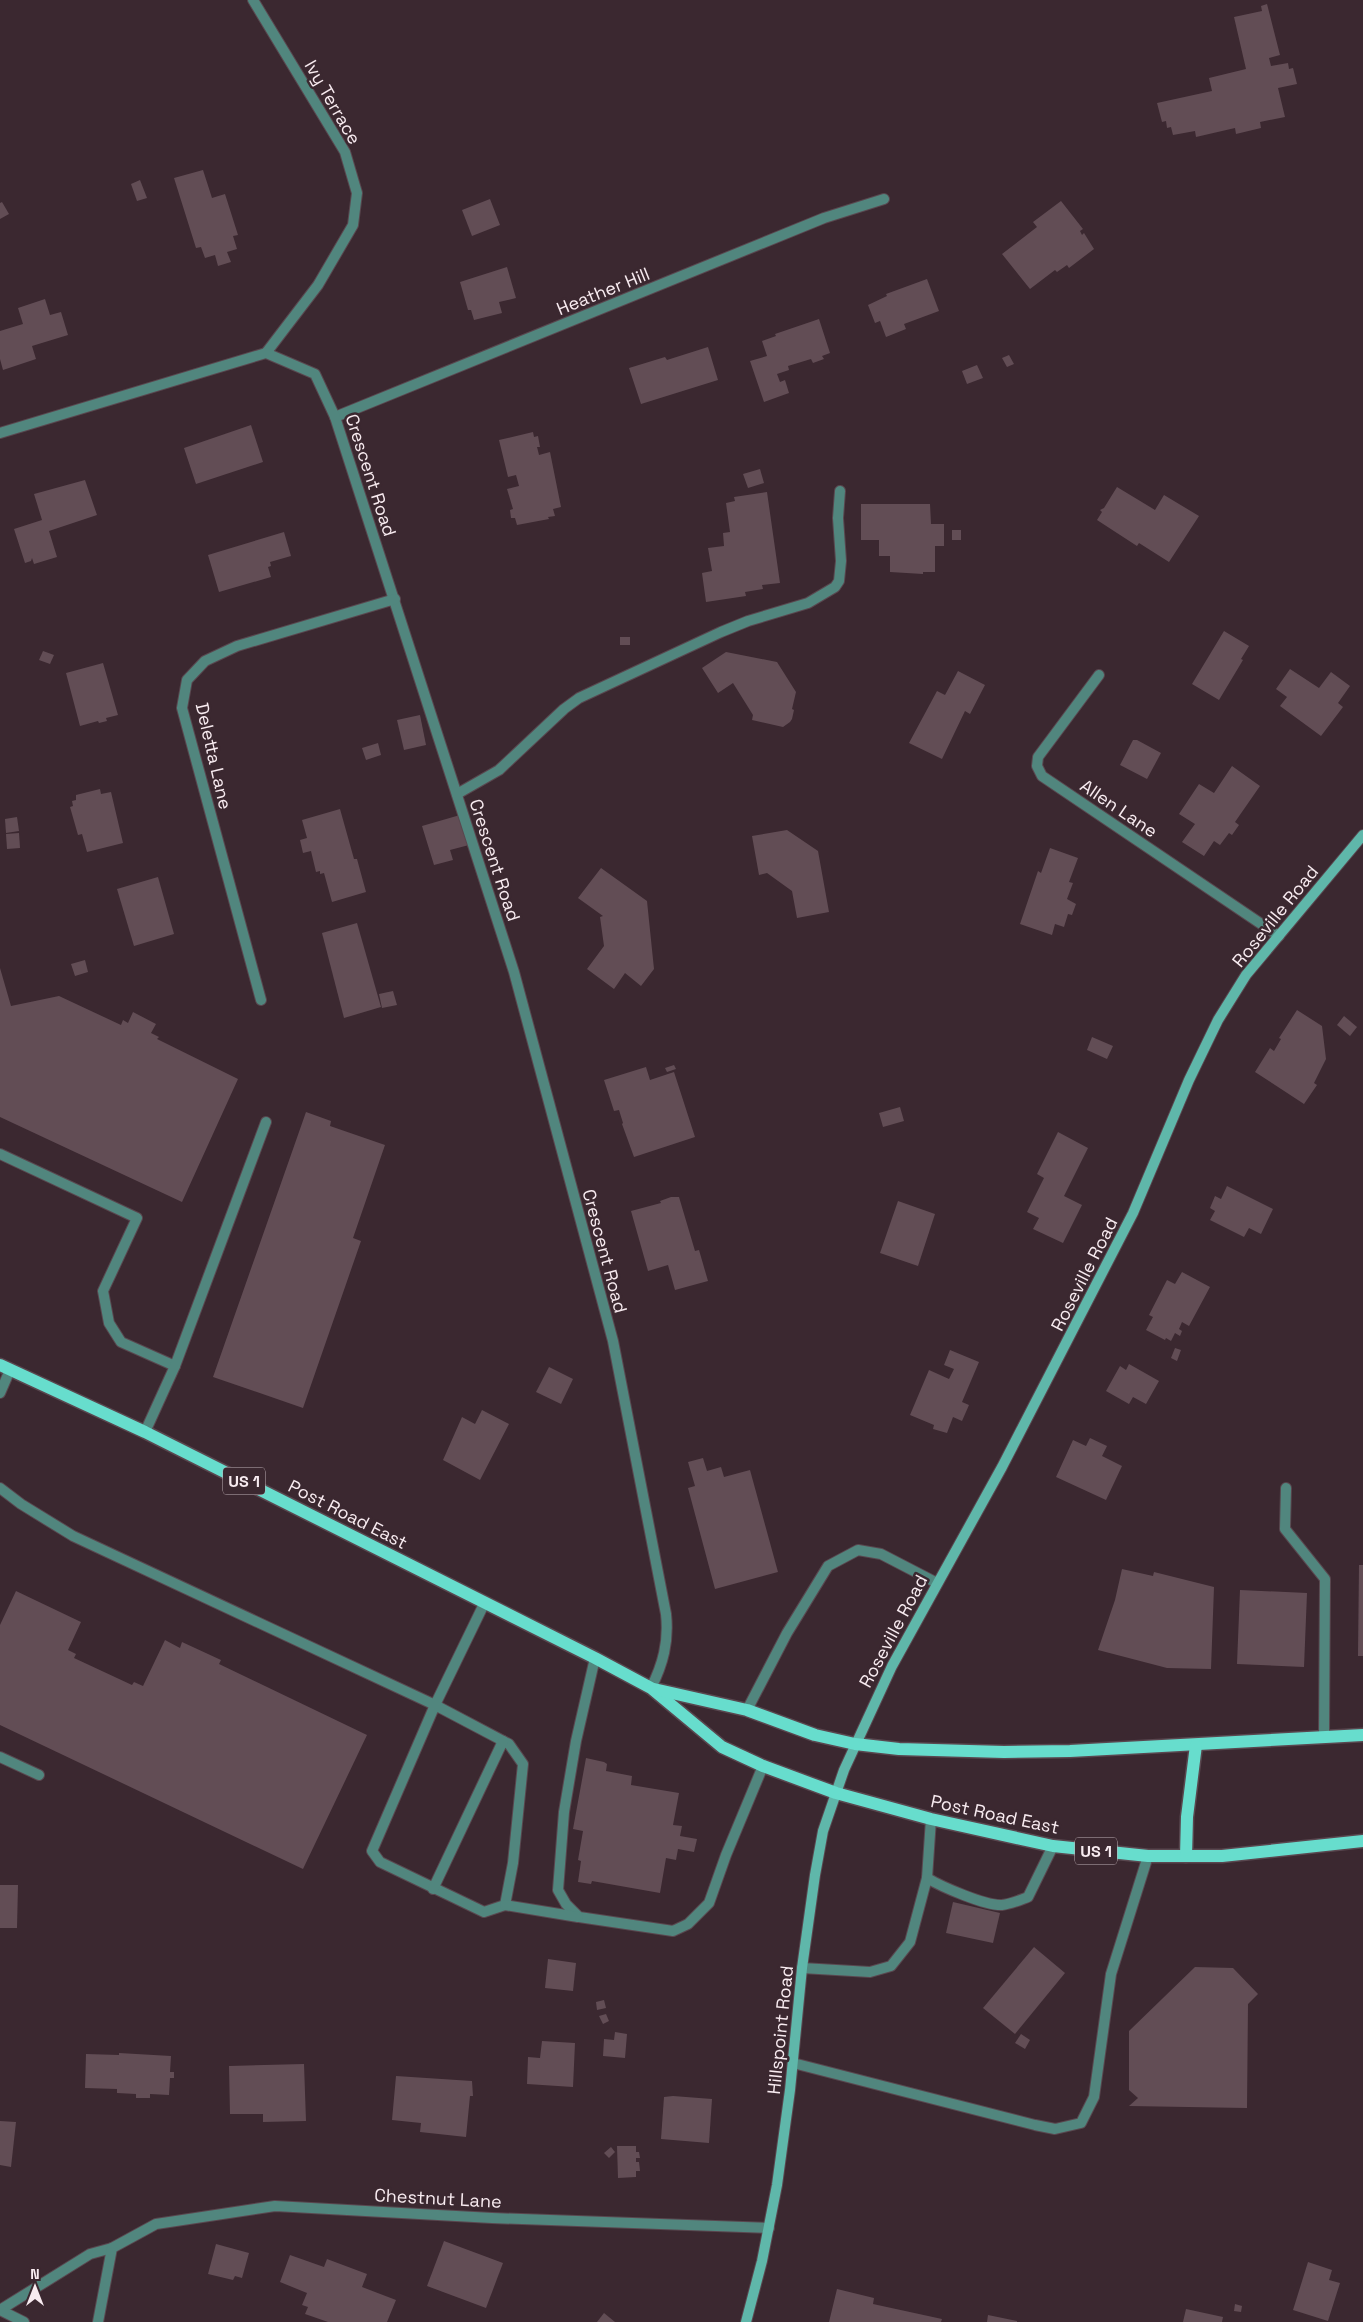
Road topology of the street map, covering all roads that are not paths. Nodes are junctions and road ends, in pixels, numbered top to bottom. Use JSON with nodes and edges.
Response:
{"nodes":[{"id":1,"x":254,"y":0,"type":"edge"},
{"id":2,"x":884,"y":199,"type":"dead end"},
{"id":3,"x":266,"y":353,"type":"junction"},
{"id":4,"x":335,"y":417,"type":"junction"},
{"id":5,"x":0,"y":433,"type":"edge"},
{"id":6,"x":840,"y":492,"type":"dead end"},
{"id":7,"x":395,"y":599,"type":"junction"},
{"id":8,"x":1099,"y":675,"type":"dead end"},
{"id":9,"x":457,"y":794,"type":"junction"},
{"id":10,"x":1363,"y":835,"type":"edge"},
{"id":11,"x":1279,"y":936,"type":"junction"},
{"id":12,"x":261,"y":1000,"type":"dead end"},
{"id":13,"x":266,"y":1122,"type":"dead end"},
{"id":14,"x":0,"y":1154,"type":"edge"},
{"id":15,"x":175,"y":1366,"type":"junction"},
{"id":16,"x":5,"y":1367,"type":"edge"},
{"id":17,"x":0,"y":1393,"type":"edge"},
{"id":18,"x":145,"y":1432,"type":"junction"},
{"id":19,"x":0,"y":1488,"type":"edge"},
{"id":20,"x":1286,"y":1488,"type":"dead end"},
{"id":21,"x":937,"y":1583,"type":"junction"},
{"id":22,"x":485,"y":1602,"type":"junction"},
{"id":23,"x":595,"y":1658,"type":"junction"},
{"id":24,"x":651,"y":1688,"type":"junction"},
{"id":25,"x":435,"y":1705,"type":"junction"},
{"id":26,"x":747,"y":1710,"type":"junction"},
{"id":27,"x":1363,"y":1735,"type":"edge"},
{"id":28,"x":1324,"y":1737,"type":"junction"},
{"id":29,"x":503,"y":1741,"type":"junction"},
{"id":30,"x":855,"y":1744,"type":"junction"},
{"id":31,"x":1196,"y":1745,"type":"junction"},
{"id":32,"x":0,"y":1757,"type":"edge"},
{"id":33,"x":763,"y":1766,"type":"junction"},
{"id":34,"x":39,"y":1775,"type":"dead end"},
{"id":35,"x":836,"y":1793,"type":"junction"},
{"id":36,"x":930,"y":1819,"type":"junction"},
{"id":37,"x":1363,"y":1841,"type":"edge"},
{"id":38,"x":1053,"y":1846,"type":"junction"},
{"id":39,"x":1148,"y":1856,"type":"junction"},
{"id":40,"x":1186,"y":1856,"type":"junction"},
{"id":41,"x":927,"y":1878,"type":"junction"},
{"id":42,"x":433,"y":1889,"type":"junction"},
{"id":43,"x":505,"y":1905,"type":"junction"},
{"id":44,"x":579,"y":1917,"type":"junction"},
{"id":45,"x":802,"y":1968,"type":"junction"},
{"id":46,"x":793,"y":2063,"type":"junction"},
{"id":47,"x":769,"y":2228,"type":"junction"},
{"id":48,"x":112,"y":2248,"type":"junction"},
{"id":49,"x":0,"y":2310,"type":"edge"},
{"id":50,"x":24,"y":2322,"type":"edge"},
{"id":51,"x":98,"y":2322,"type":"edge"},
{"id":52,"x":746,"y":2322,"type":"edge"}],
"edges":[{"from":1,"to":3,"type":"street","name":"Ivy Terrace"},
{"from":2,"to":4,"type":"street","name":"Heather Hill"},
{"from":3,"to":4,"type":"street","name":"Crescent Road"},
{"from":3,"to":5,"type":"street"},
{"from":4,"to":7,"type":"street","name":"Crescent Road"},
{"from":6,"to":9,"type":"street"},
{"from":7,"to":9,"type":"street","name":"Crescent Road"},
{"from":7,"to":12,"type":"street","name":"Deletta Lane"},
{"from":8,"to":11,"type":"street","name":"Allen Lane"},
{"from":9,"to":24,"type":"street","name":"Crescent Road"},
{"from":10,"to":11,"type":"street","name":"Roseville Road"},
{"from":11,"to":21,"type":"street","name":"Roseville Road"},
{"from":13,"to":15,"type":"street"},
{"from":14,"to":15,"type":"street"},
{"from":15,"to":18,"type":"street"},
{"from":16,"to":17,"type":"street"},
{"from":16,"to":18,"type":"main road","name":"Post Road East","number":"US 1"},
{"from":18,"to":22,"type":"main road","name":"Post Road East","number":"US 1"},
{"from":19,"to":25,"type":"street"},
{"from":20,"to":28,"type":"street"},
{"from":21,"to":26,"type":"street"},
{"from":21,"to":30,"type":"street","name":"Roseville Road"},
{"from":22,"to":23,"type":"main road","name":"Post Road East","number":"US 1"},
{"from":22,"to":25,"type":"street"},
{"from":23,"to":24,"type":"main road","name":"Post Road East","number":"US 1"},
{"from":23,"to":44,"type":"street"},
{"from":24,"to":26,"type":"main road","name":"Post Road East","number":"US 1"},
{"from":24,"to":33,"type":"main road","name":"Post Road East","number":"US 1"},
{"from":25,"to":29,"type":"street"},
{"from":25,"to":42,"type":"street"},
{"from":26,"to":30,"type":"main road","name":"Post Road East","number":"US 1"},
{"from":27,"to":28,"type":"main road","name":"Post Road East","number":"US 1"},
{"from":28,"to":31,"type":"main road","name":"Post Road East","number":"US 1"},
{"from":29,"to":42,"type":"street"},
{"from":29,"to":43,"type":"street"},
{"from":30,"to":31,"type":"main road","name":"Post Road East","number":"US 1"},
{"from":30,"to":35,"type":"street","name":"Hillspoint Road"},
{"from":31,"to":40,"type":"main road"},
{"from":32,"to":34,"type":"street"},
{"from":33,"to":35,"type":"main road","name":"Post Road East","number":"US 1"},
{"from":33,"to":44,"type":"street"},
{"from":35,"to":36,"type":"main road","name":"Post Road East","number":"US 1"},
{"from":35,"to":45,"type":"street","name":"Hillspoint Road"},
{"from":36,"to":38,"type":"main road","name":"Post Road East","number":"US 1"},
{"from":36,"to":41,"type":"street"},
{"from":37,"to":40,"type":"main road","name":"Post Road East","number":"US 1"},
{"from":38,"to":39,"type":"main road","name":"Post Road East","number":"US 1"},
{"from":38,"to":41,"type":"street"},
{"from":39,"to":40,"type":"main road","name":"Post Road East","number":"US 1"},
{"from":39,"to":46,"type":"street"},
{"from":41,"to":45,"type":"street"},
{"from":42,"to":43,"type":"street"},
{"from":43,"to":44,"type":"street"},
{"from":45,"to":46,"type":"street","name":"Hillspoint Road"},
{"from":46,"to":47,"type":"street","name":"Hillspoint Road"},
{"from":47,"to":48,"type":"street","name":"Chestnut Lane"},
{"from":47,"to":52,"type":"street","name":"Hillspoint Road"},
{"from":48,"to":49,"type":"street","name":"Chestnut Lane"},
{"from":48,"to":51,"type":"street"},
{"from":49,"to":50,"type":"street"}]}
